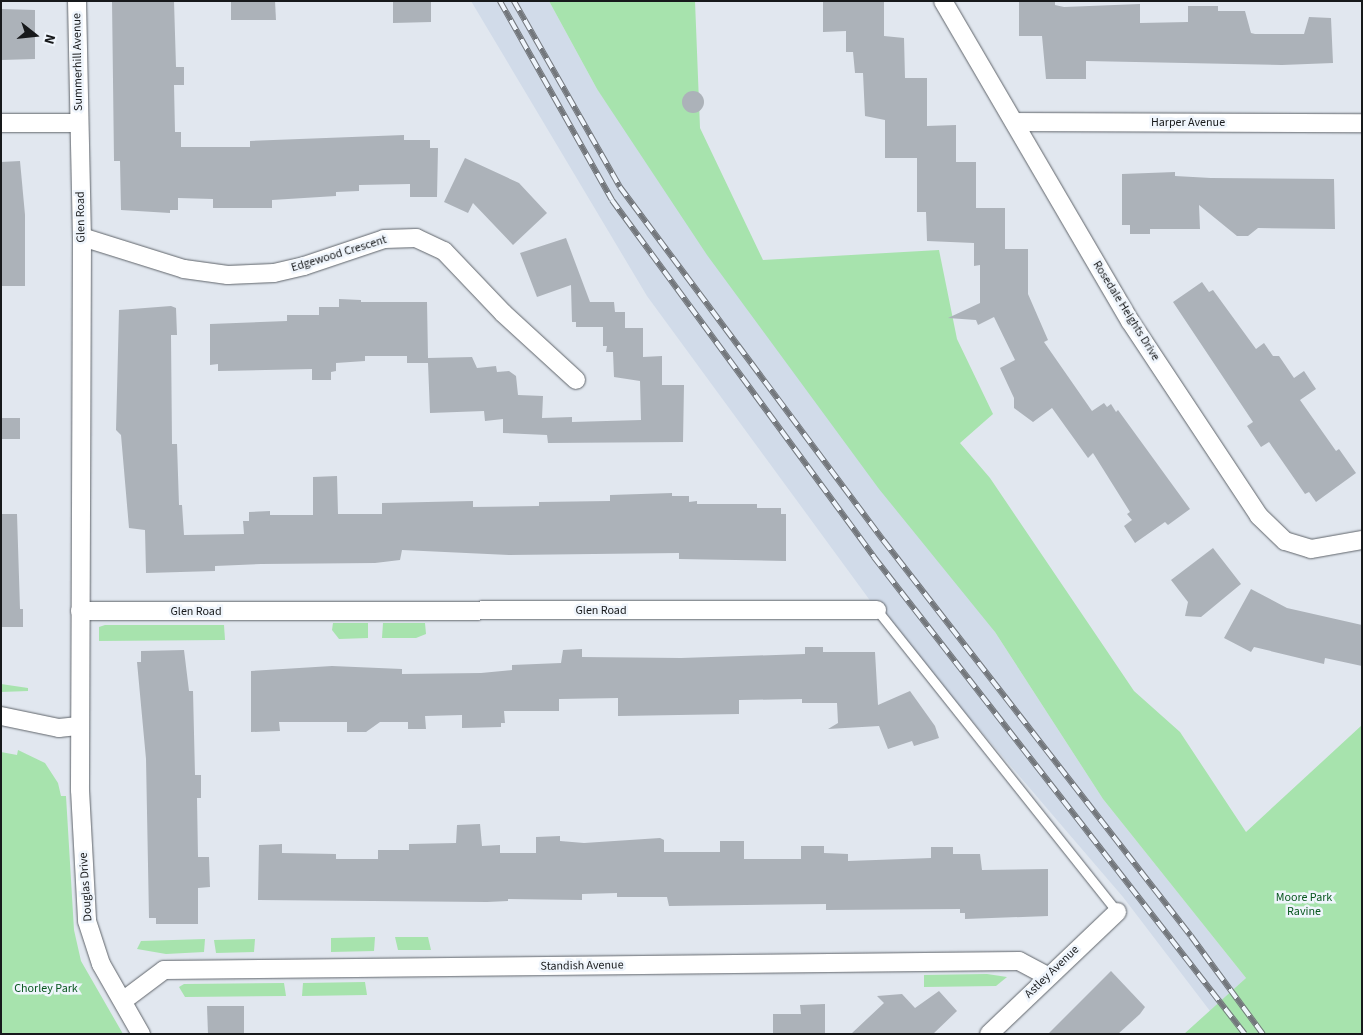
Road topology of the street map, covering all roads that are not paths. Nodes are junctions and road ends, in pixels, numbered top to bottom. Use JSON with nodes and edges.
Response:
{"nodes":[{"id":1,"x":77,"y":1,"type":"edge"},
{"id":2,"x":942,"y":1,"type":"edge"},
{"id":3,"x":1014,"y":122,"type":"junction"},
{"id":4,"x":1,"y":123,"type":"edge"},
{"id":5,"x":78,"y":123,"type":"junction"},
{"id":6,"x":1362,"y":123,"type":"edge"},
{"id":7,"x":82,"y":237,"type":"junction"},
{"id":8,"x":576,"y":380,"type":"dead end"},
{"id":9,"x":1362,"y":540,"type":"edge"},
{"id":10,"x":877,"y":610,"type":"joint"},
{"id":11,"x":80,"y":611,"type":"junction"},
{"id":12,"x":1,"y":716,"type":"edge"},
{"id":13,"x":79,"y":726,"type":"junction"},
{"id":14,"x":1117,"y":912,"type":"joint"},
{"id":15,"x":1047,"y":976,"type":"junction"},
{"id":16,"x":124,"y":1000,"type":"junction"},
{"id":17,"x":142,"y":1034,"type":"edge"},
{"id":18,"x":989,"y":1034,"type":"edge"}],
"edges":[{"from":1,"to":5,"type":"street","name":"Summerhill Avenue"},
{"from":2,"to":3,"type":"street","name":"Rosedale Heights Drive"},
{"from":3,"to":6,"type":"street","name":"Harper Avenue"},
{"from":3,"to":9,"type":"street","name":"Rosedale Heights Drive"},
{"from":4,"to":5,"type":"street"},
{"from":5,"to":7,"type":"street","name":"Glen Road"},
{"from":7,"to":8,"type":"street","name":"Edgewood Crescent"},
{"from":7,"to":11,"type":"street","name":"Glen Road"},
{"from":10,"to":11,"type":"street","name":"Glen Road"},
{"from":10,"to":14,"type":"lane"},
{"from":11,"to":13,"type":"street","name":"Douglas Drive"},
{"from":12,"to":13,"type":"street"},
{"from":13,"to":16,"type":"street","name":"Douglas Drive"},
{"from":14,"to":15,"type":"street","name":"Astley Avenue"},
{"from":15,"to":16,"type":"street","name":"Standish Avenue"},
{"from":15,"to":18,"type":"street","name":"Astley Avenue"},
{"from":16,"to":17,"type":"street","name":"Douglas Drive"}]}
